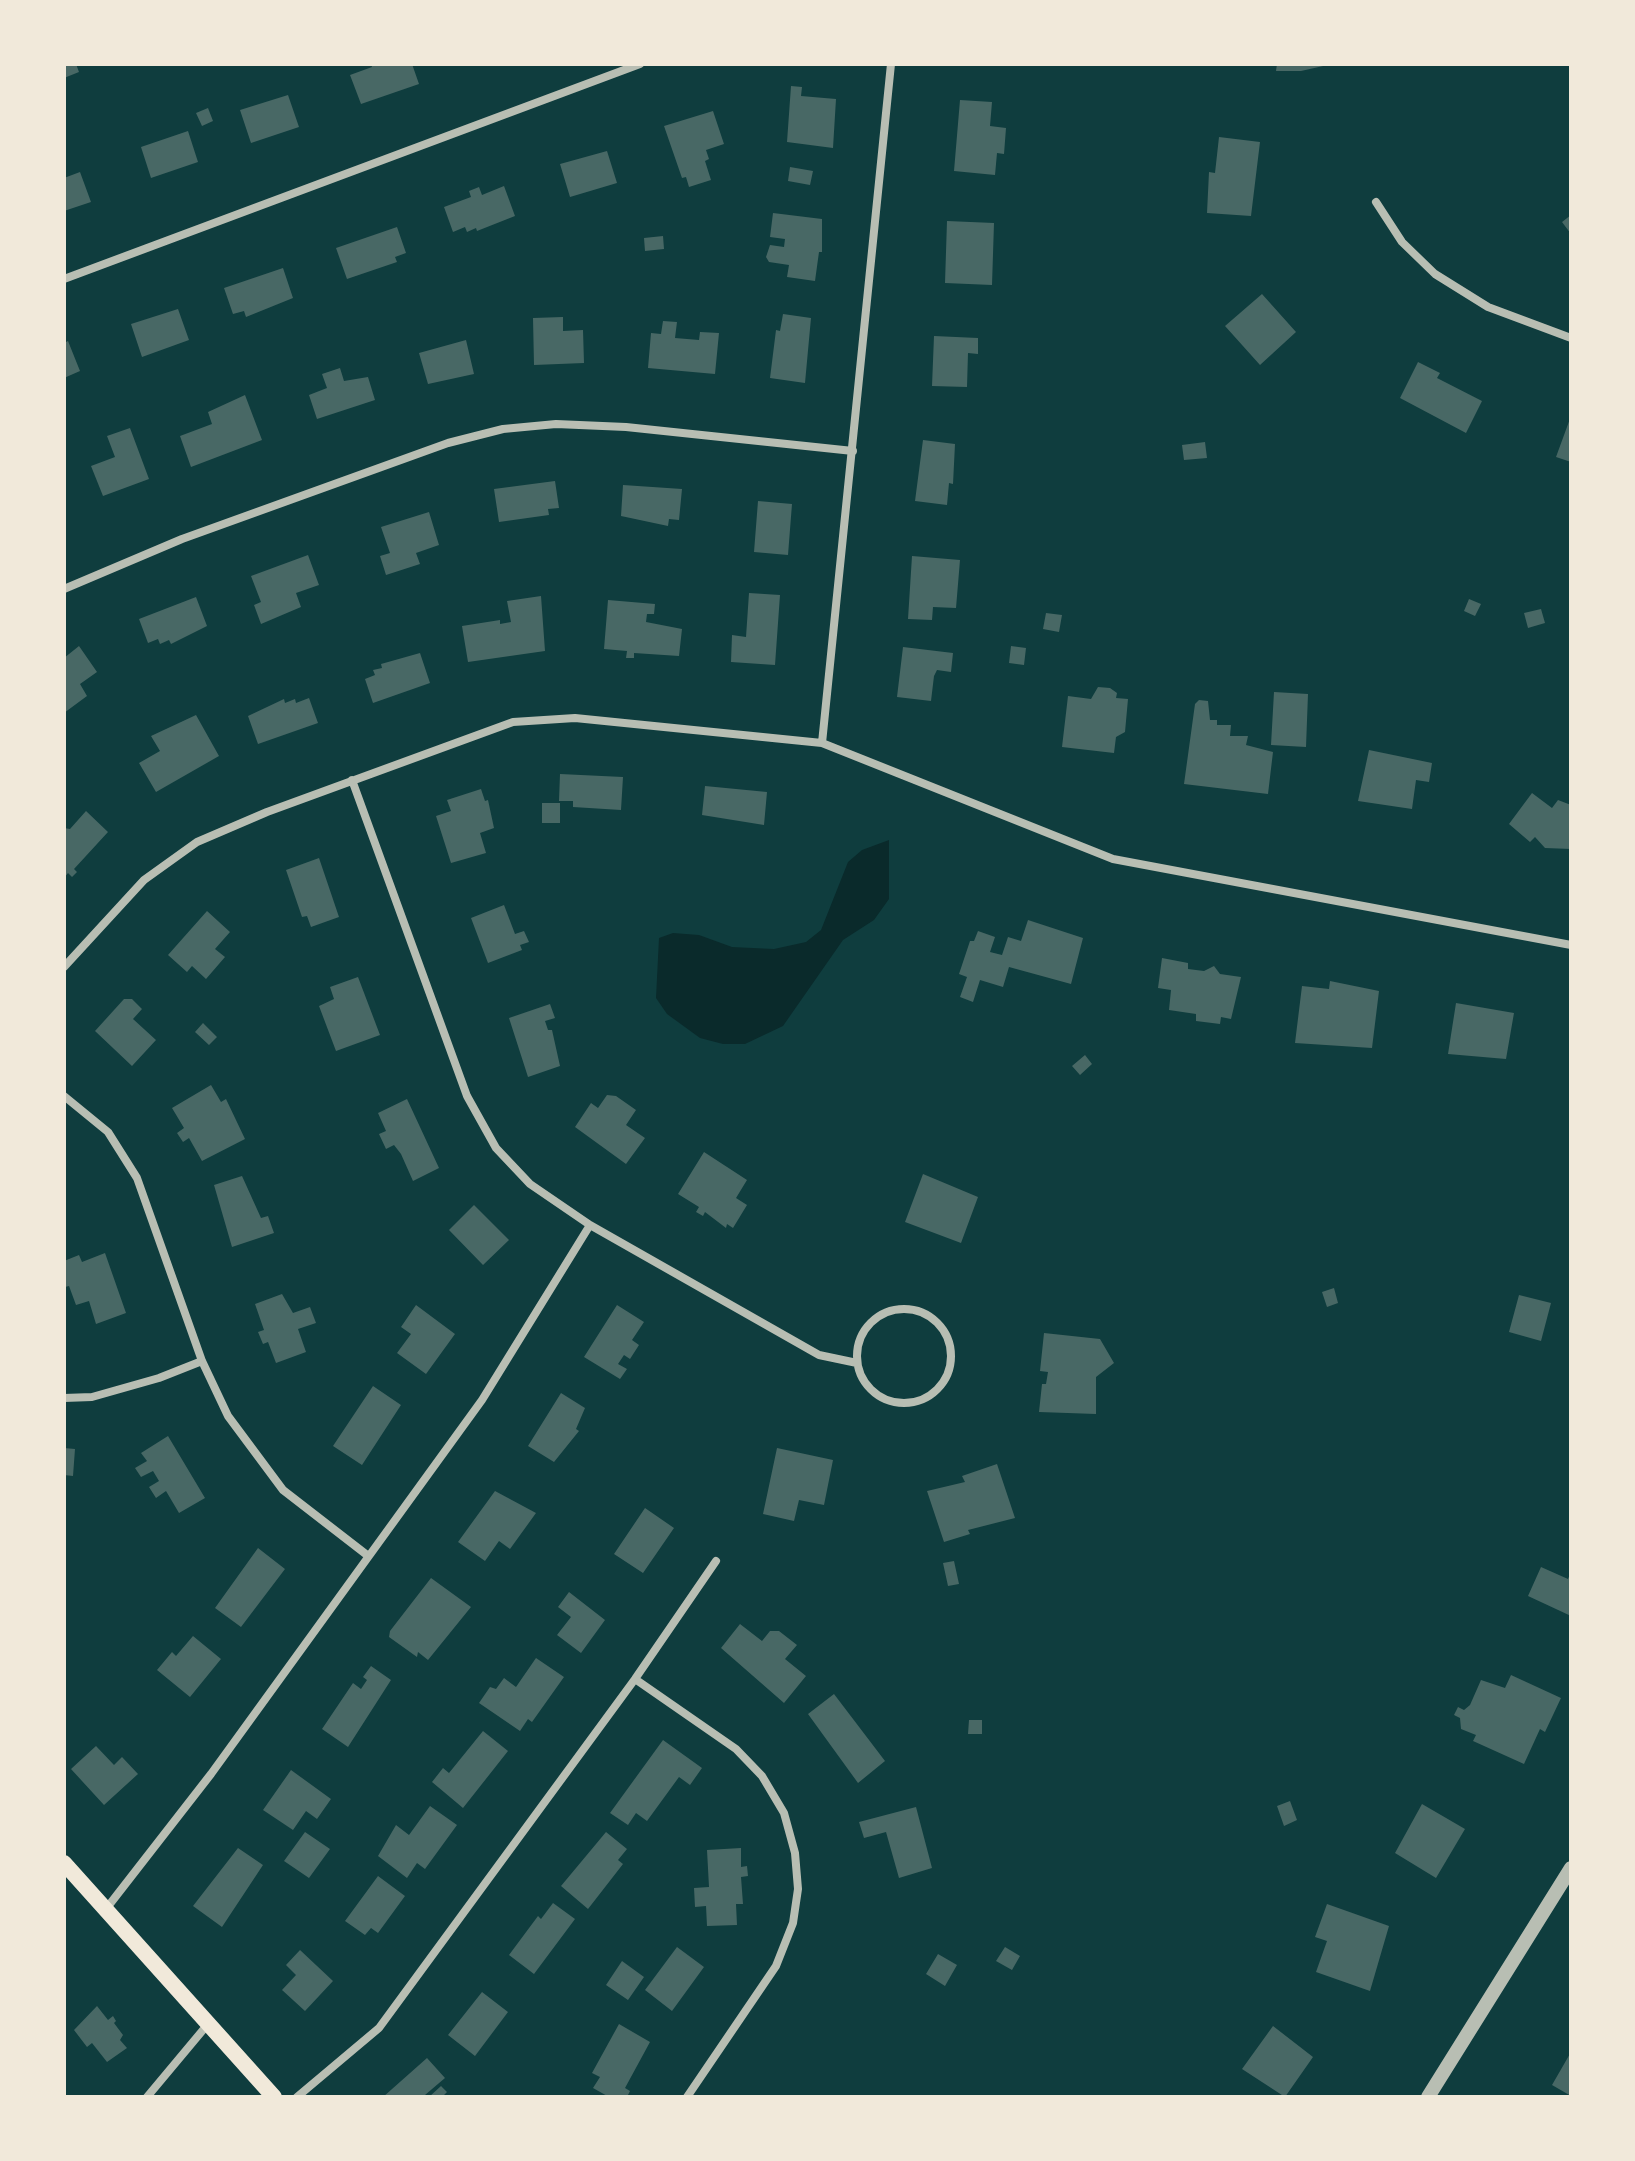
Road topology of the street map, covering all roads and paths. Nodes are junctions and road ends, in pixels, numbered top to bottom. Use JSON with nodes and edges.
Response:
{"nodes":[{"id":1,"x":640,"y":64,"type":"edge"},
{"id":2,"x":891,"y":64,"type":"edge"},
{"id":3,"x":1376,"y":202,"type":"dead end"},
{"id":4,"x":64,"y":279,"type":"edge"},
{"id":5,"x":1571,"y":338,"type":"edge"},
{"id":6,"x":853,"y":451,"type":"junction"},
{"id":7,"x":64,"y":589,"type":"edge"},
{"id":8,"x":822,"y":743,"type":"junction"},
{"id":9,"x":352,"y":780,"type":"junction"},
{"id":10,"x":1571,"y":945,"type":"edge"},
{"id":11,"x":64,"y":967,"type":"edge"},
{"id":12,"x":64,"y":1096,"type":"edge"},
{"id":13,"x":590,"y":1225,"type":"junction"},
{"id":14,"x":202,"y":1361,"type":"junction"},
{"id":15,"x":857,"y":1363,"type":"junction"},
{"id":16,"x":64,"y":1398,"type":"edge"},
{"id":17,"x":367,"y":1555,"type":"junction"},
{"id":18,"x":716,"y":1561,"type":"dead end"},
{"id":19,"x":635,"y":1679,"type":"junction"},
{"id":20,"x":64,"y":1863,"type":"edge"},
{"id":21,"x":1571,"y":1868,"type":"edge"},
{"id":22,"x":106,"y":1910,"type":"junction"},
{"id":23,"x":209,"y":2023,"type":"junction"},
{"id":24,"x":147,"y":2097,"type":"edge"},
{"id":25,"x":274,"y":2097,"type":"edge"},
{"id":26,"x":297,"y":2097,"type":"edge"},
{"id":27,"x":687,"y":2097,"type":"edge"},
{"id":28,"x":1428,"y":2097,"type":"edge"}],
"edges":[{"from":1,"to":4,"type":"street"},
{"from":2,"to":6,"type":"street"},
{"from":3,"to":5,"type":"street"},
{"from":6,"to":7,"type":"street"},
{"from":6,"to":8,"type":"street"},
{"from":8,"to":9,"type":"street"},
{"from":8,"to":10,"type":"street"},
{"from":9,"to":11,"type":"street"},
{"from":9,"to":13,"type":"street"},
{"from":12,"to":14,"type":"street"},
{"from":13,"to":15,"type":"street"},
{"from":13,"to":17,"type":"street"},
{"from":14,"to":16,"type":"street"},
{"from":14,"to":17,"type":"street"},
{"from":15,"to":15,"type":"street"},
{"from":17,"to":22,"type":"street"},
{"from":18,"to":19,"type":"street"},
{"from":19,"to":26,"type":"street"},
{"from":19,"to":27,"type":"street"},
{"from":20,"to":22,"type":"main road"},
{"from":21,"to":28,"type":"street"},
{"from":22,"to":23,"type":"main road"},
{"from":23,"to":24,"type":"street"},
{"from":23,"to":25,"type":"main road"}]}
